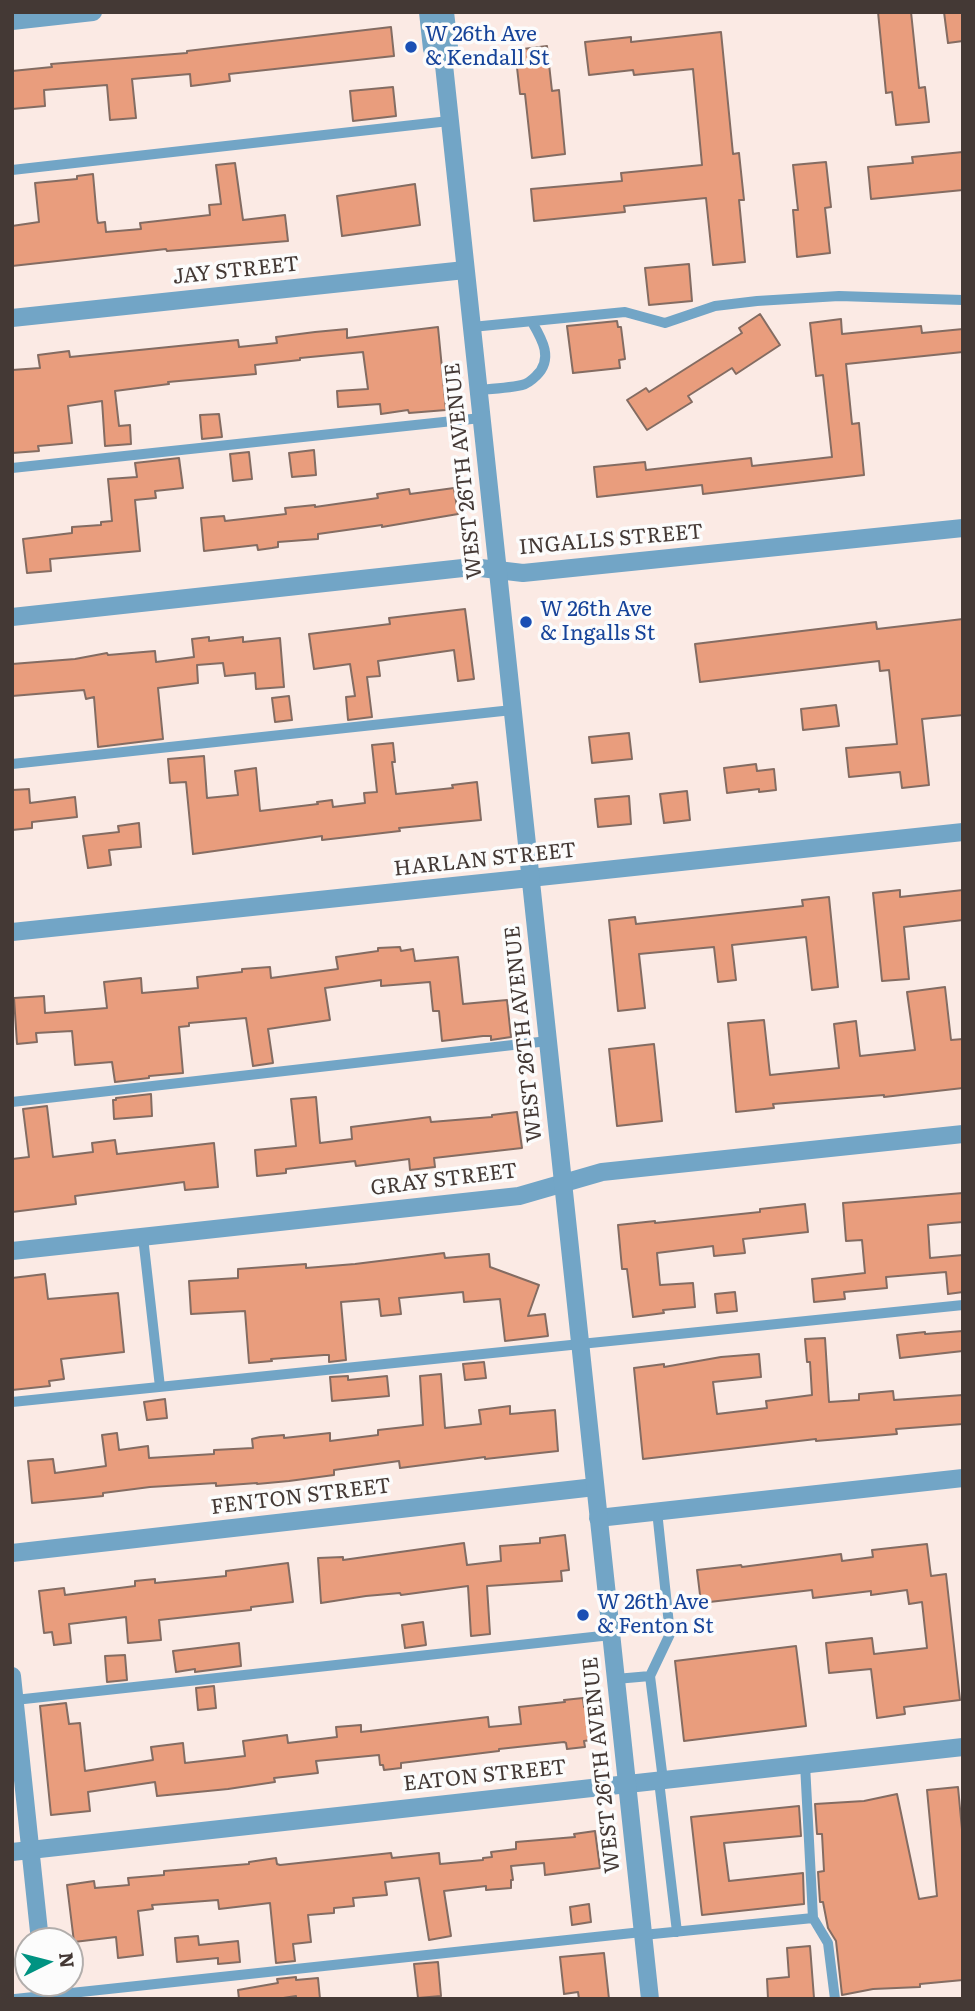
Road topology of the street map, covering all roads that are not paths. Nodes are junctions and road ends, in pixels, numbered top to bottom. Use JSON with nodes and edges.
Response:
{"nodes":[{"id":1,"x":93,"y":12,"type":"edge"},
{"id":2,"x":428,"y":12,"type":"edge"},
{"id":3,"x":445,"y":12,"type":"edge"},
{"id":4,"x":12,"y":20,"type":"edge"},
{"id":5,"x":444,"y":65,"type":"junction"},
{"id":6,"x":449,"y":121,"type":"junction"},
{"id":7,"x":12,"y":170,"type":"edge"},
{"id":8,"x":466,"y":270,"type":"junction"},
{"id":9,"x":963,"y":300,"type":"edge"},
{"id":10,"x":12,"y":318,"type":"edge"},
{"id":11,"x":532,"y":321,"type":"junction"},
{"id":12,"x":472,"y":327,"type":"junction"},
{"id":13,"x":478,"y":390,"type":"junction"},
{"id":14,"x":481,"y":418,"type":"junction"},
{"id":15,"x":12,"y":468,"type":"edge"},
{"id":16,"x":963,"y":528,"type":"edge"},
{"id":17,"x":497,"y":569,"type":"junction"},
{"id":18,"x":12,"y":617,"type":"edge"},
{"id":19,"x":512,"y":710,"type":"junction"},
{"id":20,"x":12,"y":764,"type":"edge"},
{"id":21,"x":963,"y":832,"type":"edge"},
{"id":22,"x":530,"y":878,"type":"junction"},
{"id":23,"x":12,"y":932,"type":"edge"},
{"id":24,"x":548,"y":1041,"type":"junction"},
{"id":25,"x":12,"y":1102,"type":"edge"},
{"id":26,"x":963,"y":1134,"type":"edge"},
{"id":27,"x":563,"y":1183,"type":"junction"},
{"id":28,"x":143,"y":1237,"type":"junction"},
{"id":29,"x":12,"y":1251,"type":"edge"},
{"id":30,"x":963,"y":1305,"type":"edge"},
{"id":31,"x":580,"y":1344,"type":"junction"},
{"id":32,"x":160,"y":1387,"type":"junction"},
{"id":33,"x":12,"y":1402,"type":"edge"},
{"id":34,"x":963,"y":1479,"type":"edge"},
{"id":35,"x":595,"y":1487,"type":"junction"},
{"id":36,"x":657,"y":1511,"type":"junction"},
{"id":37,"x":598,"y":1518,"type":"junction"},
{"id":38,"x":12,"y":1553,"type":"edge"},
{"id":39,"x":611,"y":1635,"type":"junction"},
{"id":40,"x":12,"y":1675,"type":"edge"},
{"id":41,"x":650,"y":1675,"type":"junction"},
{"id":42,"x":616,"y":1679,"type":"junction"},
{"id":43,"x":15,"y":1700,"type":"junction"},
{"id":44,"x":963,"y":1747,"type":"edge"},
{"id":45,"x":805,"y":1764,"type":"junction"},
{"id":46,"x":661,"y":1780,"type":"junction"},
{"id":47,"x":627,"y":1784,"type":"junction"},
{"id":48,"x":21,"y":1851,"type":"edge"},
{"id":49,"x":813,"y":1918,"type":"junction"},
{"id":50,"x":37,"y":1927,"type":"edge"},
{"id":51,"x":677,"y":1932,"type":"junction"},
{"id":52,"x":643,"y":1933,"type":"junction"},
{"id":53,"x":84,"y":1988,"type":"edge"},
{"id":54,"x":650,"y":1999,"type":"edge"},
{"id":55,"x":835,"y":1999,"type":"edge"}],
"edges":[{"from":1,"to":4,"type":"street"},
{"from":2,"to":5,"type":"street","name":"WEST 26TH AVENUE"},
{"from":3,"to":5,"type":"street","name":"WEST 26TH AVENUE"},
{"from":5,"to":6,"type":"street","name":"WEST 26TH AVENUE"},
{"from":6,"to":7,"type":"lane"},
{"from":6,"to":8,"type":"street","name":"WEST 26TH AVENUE"},
{"from":8,"to":10,"type":"street","name":"JAY STREET"},
{"from":8,"to":12,"type":"street","name":"WEST 26TH AVENUE"},
{"from":9,"to":11,"type":"lane"},
{"from":11,"to":12,"type":"lane"},
{"from":11,"to":13,"type":"lane"},
{"from":12,"to":13,"type":"street","name":"WEST 26TH AVENUE"},
{"from":13,"to":14,"type":"street","name":"WEST 26TH AVENUE"},
{"from":14,"to":15,"type":"lane"},
{"from":14,"to":17,"type":"street","name":"WEST 26TH AVENUE"},
{"from":16,"to":17,"type":"street","name":"INGALLS STREET"},
{"from":17,"to":18,"type":"street","name":"INGALLS STREET"},
{"from":17,"to":19,"type":"street","name":"WEST 26TH AVENUE"},
{"from":19,"to":20,"type":"lane"},
{"from":19,"to":22,"type":"street","name":"WEST 26TH AVENUE"},
{"from":21,"to":22,"type":"street","name":"HARLAN STREET"},
{"from":22,"to":23,"type":"street","name":"HARLAN STREET"},
{"from":22,"to":24,"type":"street","name":"WEST 26TH AVENUE"},
{"from":24,"to":25,"type":"lane"},
{"from":24,"to":27,"type":"street","name":"WEST 26TH AVENUE"},
{"from":26,"to":27,"type":"street","name":"GRAY STREET"},
{"from":27,"to":28,"type":"street","name":"GRAY STREET"},
{"from":27,"to":31,"type":"street","name":"WEST 26TH AVENUE"},
{"from":28,"to":29,"type":"street","name":"GRAY STREET"},
{"from":28,"to":32,"type":"lane"},
{"from":30,"to":31,"type":"lane"},
{"from":31,"to":32,"type":"lane"},
{"from":31,"to":35,"type":"street","name":"WEST 26TH AVENUE"},
{"from":32,"to":33,"type":"lane"},
{"from":34,"to":36,"type":"street"},
{"from":35,"to":37,"type":"street","name":"WEST 26TH AVENUE"},
{"from":35,"to":38,"type":"street","name":"FENTON STREET"},
{"from":36,"to":37,"type":"street"},
{"from":36,"to":41,"type":"lane"},
{"from":37,"to":39,"type":"street","name":"WEST 26TH AVENUE"},
{"from":39,"to":42,"type":"street","name":"WEST 26TH AVENUE"},
{"from":39,"to":43,"type":"lane"},
{"from":40,"to":43,"type":"street"},
{"from":41,"to":42,"type":"lane"},
{"from":41,"to":46,"type":"lane"},
{"from":42,"to":47,"type":"street","name":"WEST 26TH AVENUE"},
{"from":43,"to":48,"type":"street"},
{"from":44,"to":45,"type":"street","name":"EATON STREET"},
{"from":45,"to":46,"type":"street","name":"EATON STREET"},
{"from":45,"to":49,"type":"lane"},
{"from":46,"to":47,"type":"street","name":"EATON STREET"},
{"from":46,"to":51,"type":"lane"},
{"from":47,"to":48,"type":"street","name":"EATON STREET"},
{"from":47,"to":52,"type":"street","name":"WEST 26TH AVENUE"},
{"from":48,"to":50,"type":"street"},
{"from":49,"to":51,"type":"lane"},
{"from":49,"to":55,"type":"lane"},
{"from":51,"to":52,"type":"lane"},
{"from":52,"to":53,"type":"lane"},
{"from":52,"to":54,"type":"street","name":"WEST 26TH AVENUE"}]}
